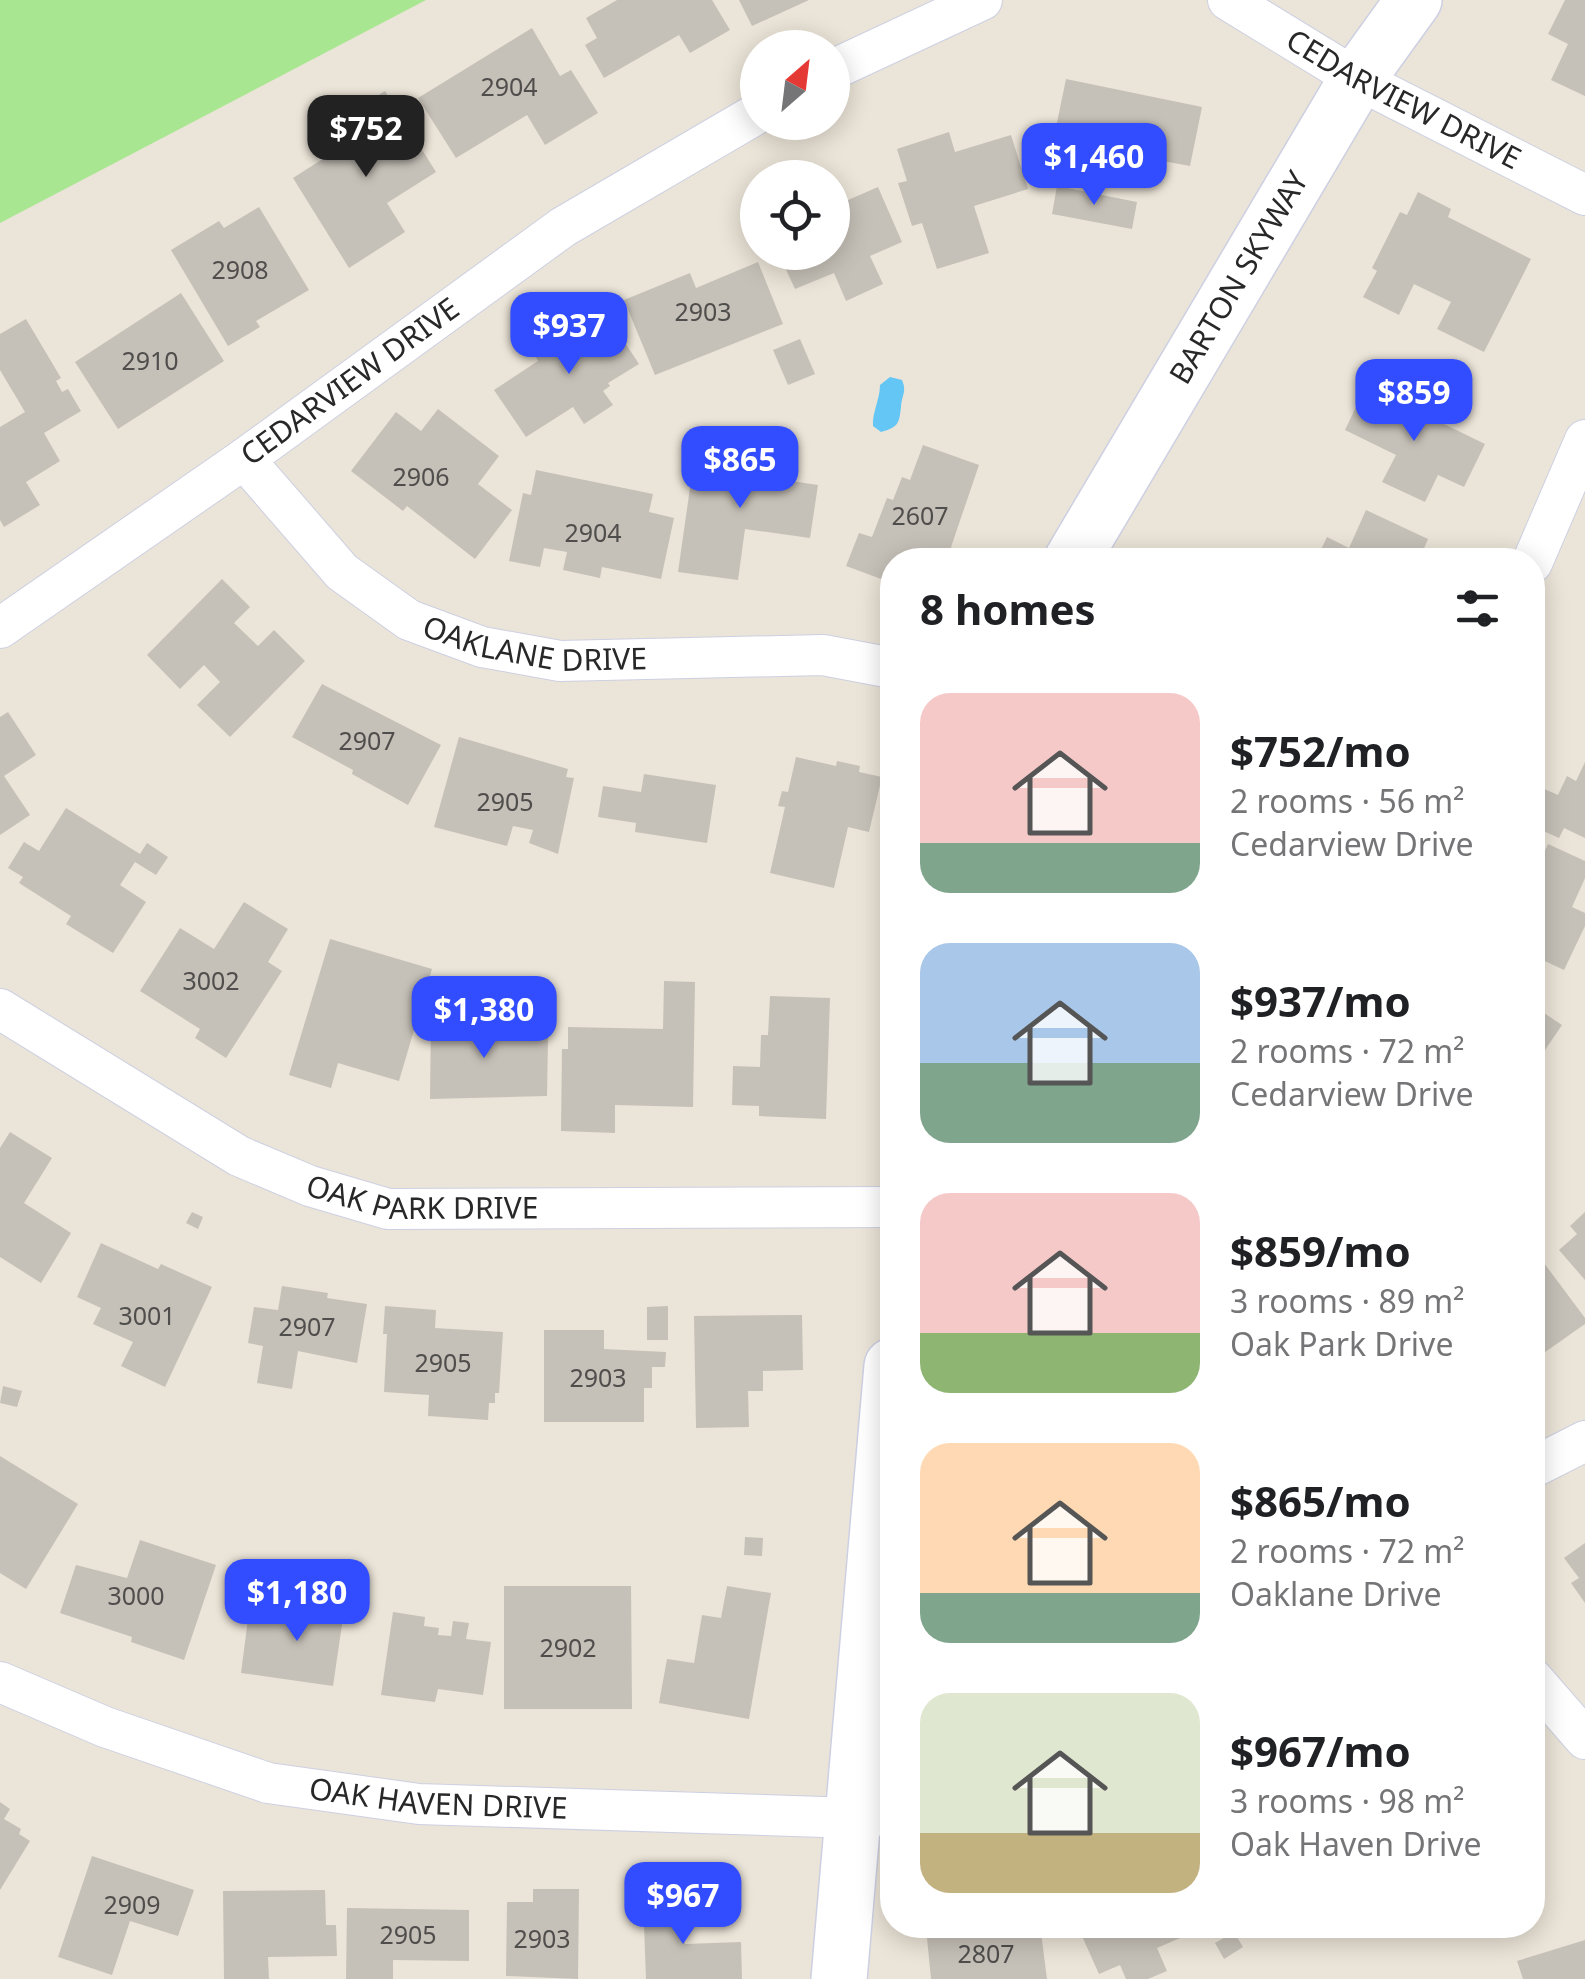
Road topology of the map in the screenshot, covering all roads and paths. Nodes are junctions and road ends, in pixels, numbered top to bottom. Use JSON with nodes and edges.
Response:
{"nodes":[{"id":1,"x":982,"y":0,"type":"edge"},
{"id":2,"x":1228,"y":0,"type":"edge"},
{"id":3,"x":1414,"y":0,"type":"edge"},
{"id":4,"x":850,"y":62,"type":"edge"},
{"id":5,"x":1357,"y":79,"type":"junction"},
{"id":6,"x":740,"y":123,"type":"edge"},
{"id":7,"x":1585,"y":195,"type":"edge"},
{"id":8,"x":1585,"y":440,"type":"edge"},
{"id":9,"x":244,"y":459,"type":"junction"},
{"id":10,"x":1079,"y":548,"type":"edge"},
{"id":11,"x":1538,"y":548,"type":"edge"},
{"id":12,"x":0,"y":628,"type":"edge"},
{"id":13,"x":880,"y":666,"type":"edge"},
{"id":14,"x":0,"y":1009,"type":"edge"},
{"id":15,"x":880,"y":1208,"type":"edge"},
{"id":16,"x":1585,"y":1441,"type":"edge"},
{"id":17,"x":1545,"y":1461,"type":"edge"},
{"id":18,"x":880,"y":1650,"type":"edge"},
{"id":19,"x":0,"y":1682,"type":"edge"},
{"id":20,"x":1545,"y":1693,"type":"edge"},
{"id":21,"x":1585,"y":1739,"type":"edge"},
{"id":22,"x":873,"y":1816,"type":"edge"},
{"id":23,"x":838,"y":1979,"type":"edge"}],
"edges":[{"from":1,"to":4,"type":"street"},
{"from":2,"to":5,"type":"street","name":"CEDARVIEW DRIVE"},
{"from":3,"to":5,"type":"street","name":"BARTON SKYWAY"},
{"from":5,"to":7,"type":"street","name":"CEDARVIEW DRIVE"},
{"from":5,"to":10,"type":"street","name":"BARTON SKYWAY"},
{"from":6,"to":9,"type":"street","name":"CEDARVIEW DRIVE"},
{"from":8,"to":11,"type":"street"},
{"from":9,"to":12,"type":"street","name":"CEDARVIEW DRIVE"},
{"from":9,"to":13,"type":"street","name":"OAKLANE DRIVE"},
{"from":14,"to":15,"type":"street","name":"OAK PARK DRIVE"},
{"from":16,"to":17,"type":"street"},
{"from":18,"to":22,"type":"street"},
{"from":19,"to":22,"type":"street","name":"OAK HAVEN DRIVE"},
{"from":20,"to":21,"type":"street"},
{"from":22,"to":23,"type":"street"}]}
